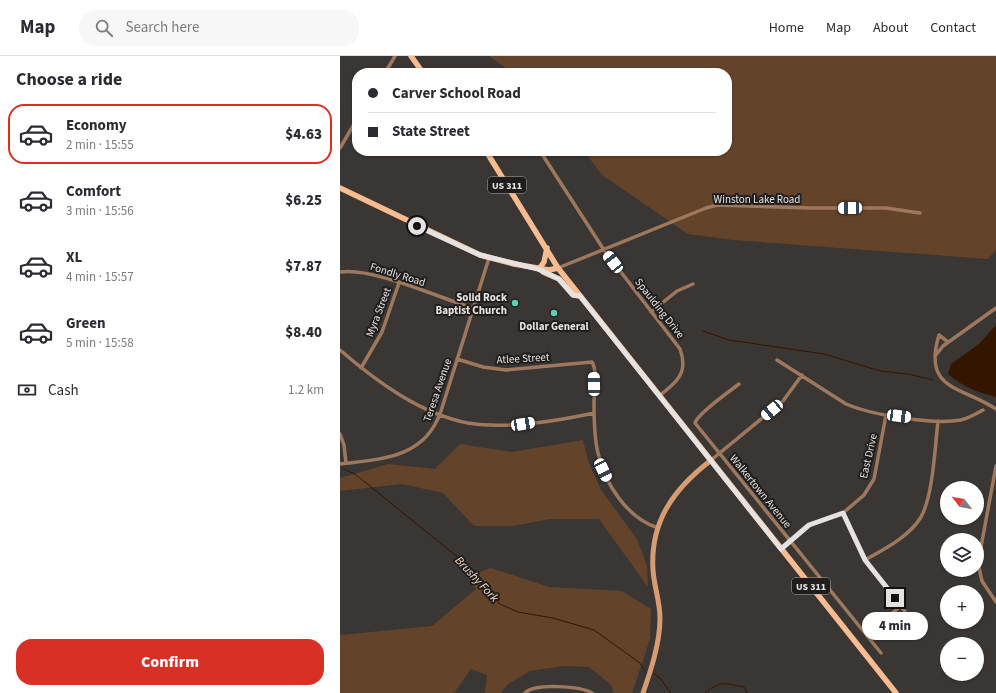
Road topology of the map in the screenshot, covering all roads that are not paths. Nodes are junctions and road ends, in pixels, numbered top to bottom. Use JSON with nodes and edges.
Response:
{"nodes":[{"id":1,"x":395,"y":56,"type":"edge"},
{"id":2,"x":411,"y":56,"type":"edge"},
{"id":3,"x":387,"y":68,"type":"edge"},
{"id":4,"x":419,"y":68,"type":"edge"},
{"id":5,"x":352,"y":128,"type":"edge"},
{"id":6,"x":340,"y":148,"type":"edge"},
{"id":7,"x":489,"y":156,"type":"edge"},
{"id":8,"x":543,"y":156,"type":"edge"},
{"id":9,"x":340,"y":188,"type":"edge"},
{"id":10,"x":920,"y":213,"type":"dead end"},
{"id":11,"x":547,"y":248,"type":"junction"},
{"id":12,"x":604,"y":250,"type":"junction"},
{"id":13,"x":489,"y":258,"type":"junction"},
{"id":14,"x":558,"y":268,"type":"junction"},
{"id":15,"x":538,"y":269,"type":"junction"},
{"id":16,"x":340,"y":272,"type":"edge"},
{"id":17,"x":399,"y":283,"type":"junction"},
{"id":18,"x":693,"y":284,"type":"dead end"},
{"id":19,"x":580,"y":296,"type":"junction"},
{"id":20,"x":473,"y":308,"type":"junction"},
{"id":21,"x":996,"y":308,"type":"edge"},
{"id":22,"x":651,"y":312,"type":"junction"},
{"id":23,"x":948,"y":342,"type":"junction"},
{"id":24,"x":340,"y":350,"type":"edge"},
{"id":25,"x":935,"y":356,"type":"junction"},
{"id":26,"x":457,"y":359,"type":"junction"},
{"id":27,"x":777,"y":360,"type":"dead end"},
{"id":28,"x":361,"y":368,"type":"junction"},
{"id":29,"x":802,"y":376,"type":"junction"},
{"id":30,"x":739,"y":384,"type":"dead end"},
{"id":31,"x":659,"y":396,"type":"junction"},
{"id":32,"x":996,"y":409,"type":"edge"},
{"id":33,"x":983,"y":410,"type":"dead end"},
{"id":34,"x":594,"y":413,"type":"junction"},
{"id":35,"x":440,"y":415,"type":"junction"},
{"id":36,"x":886,"y":415,"type":"junction"},
{"id":37,"x":938,"y":421,"type":"junction"},
{"id":38,"x":340,"y":434,"type":"edge"},
{"id":39,"x":719,"y":453,"type":"junction"},
{"id":40,"x":710,"y":460,"type":"junction"},
{"id":41,"x":346,"y":463,"type":"junction"},
{"id":42,"x":340,"y":464,"type":"edge"},
{"id":43,"x":996,"y":466,"type":"edge"},
{"id":44,"x":843,"y":513,"type":"junction"},
{"id":45,"x":658,"y":528,"type":"junction"},
{"id":46,"x":790,"y":542,"type":"junction"},
{"id":47,"x":781,"y":549,"type":"junction"},
{"id":48,"x":865,"y":560,"type":"junction"},
{"id":49,"x":996,"y":602,"type":"edge"},
{"id":50,"x":901,"y":606,"type":"junction"},
{"id":51,"x":914,"y":623,"type":"dead end"},
{"id":52,"x":866,"y":634,"type":"junction"},
{"id":53,"x":881,"y":652,"type":"dead end"},
{"id":54,"x":525,"y":693,"type":"edge"},
{"id":55,"x":592,"y":693,"type":"edge"},
{"id":56,"x":644,"y":693,"type":"edge"},
{"id":57,"x":896,"y":693,"type":"edge"}],
"edges":[{"from":1,"to":3,"type":"street"},
{"from":2,"to":4,"type":"main road"},
{"from":5,"to":6,"type":"street"},
{"from":7,"to":11,"type":"main road","number":"US 311"},
{"from":8,"to":12,"type":"street","name":"Spaulding Drive"},
{"from":9,"to":13,"type":"main road"},
{"from":10,"to":12,"type":"street","name":"Winston Lake Road"},
{"from":11,"to":14,"type":"main road","number":"US 311"},
{"from":11,"to":15,"type":"main road"},
{"from":12,"to":14,"type":"street","name":"Winston Lake Road"},
{"from":12,"to":22,"type":"street","name":"Spaulding Drive"},
{"from":13,"to":15,"type":"main road"},
{"from":13,"to":20,"type":"street","name":"Teresa Avenue"},
{"from":14,"to":15,"type":"main road"},
{"from":14,"to":19,"type":"main road","number":"US 311"},
{"from":15,"to":19,"type":"main road"},
{"from":16,"to":17,"type":"street","name":"Fondly Road"},
{"from":17,"to":20,"type":"street","name":"Fondly Road"},
{"from":17,"to":28,"type":"street","name":"Myra Street"},
{"from":18,"to":22,"type":"street"},
{"from":19,"to":31,"type":"main road","number":"US 311"},
{"from":20,"to":26,"type":"street","name":"Teresa Avenue"},
{"from":21,"to":23,"type":"street"},
{"from":22,"to":31,"type":"street","name":"Spaulding Drive"},
{"from":23,"to":25,"type":"street"},
{"from":23,"to":25,"type":"street"},
{"from":24,"to":28,"type":"street"},
{"from":25,"to":32,"type":"street"},
{"from":26,"to":34,"type":"street","name":"Atlee Street"},
{"from":26,"to":35,"type":"street","name":"Teresa Avenue"},
{"from":27,"to":29,"type":"street"},
{"from":28,"to":35,"type":"street"},
{"from":29,"to":36,"type":"street"},
{"from":29,"to":39,"type":"street"},
{"from":30,"to":39,"type":"street","name":"Walkertown Avenue"},
{"from":31,"to":40,"type":"main road","number":"US 311"},
{"from":33,"to":37,"type":"street"},
{"from":34,"to":35,"type":"street"},
{"from":34,"to":45,"type":"street"},
{"from":35,"to":41,"type":"street","name":"Teresa Avenue"},
{"from":36,"to":37,"type":"street"},
{"from":36,"to":44,"type":"street","name":"East Drive"},
{"from":37,"to":48,"type":"street"},
{"from":38,"to":41,"type":"street"},
{"from":39,"to":40,"type":"street"},
{"from":39,"to":46,"type":"street","name":"Walkertown Avenue"},
{"from":40,"to":45,"type":"street"},
{"from":40,"to":47,"type":"main road","number":"US 311"},
{"from":41,"to":42,"type":"street","name":"Teresa Avenue"},
{"from":43,"to":49,"type":"street"},
{"from":44,"to":46,"type":"street","name":"East Drive"},
{"from":44,"to":48,"type":"street"},
{"from":45,"to":56,"type":"street"},
{"from":46,"to":47,"type":"street","name":"East Drive"},
{"from":46,"to":52,"type":"street","name":"Walkertown Avenue"},
{"from":47,"to":57,"type":"main road","number":"US 311"},
{"from":48,"to":50,"type":"street"},
{"from":50,"to":51,"type":"street"},
{"from":50,"to":52,"type":"street"},
{"from":52,"to":53,"type":"street","name":"Walkertown Avenue"},
{"from":54,"to":55,"type":"street"}]}
